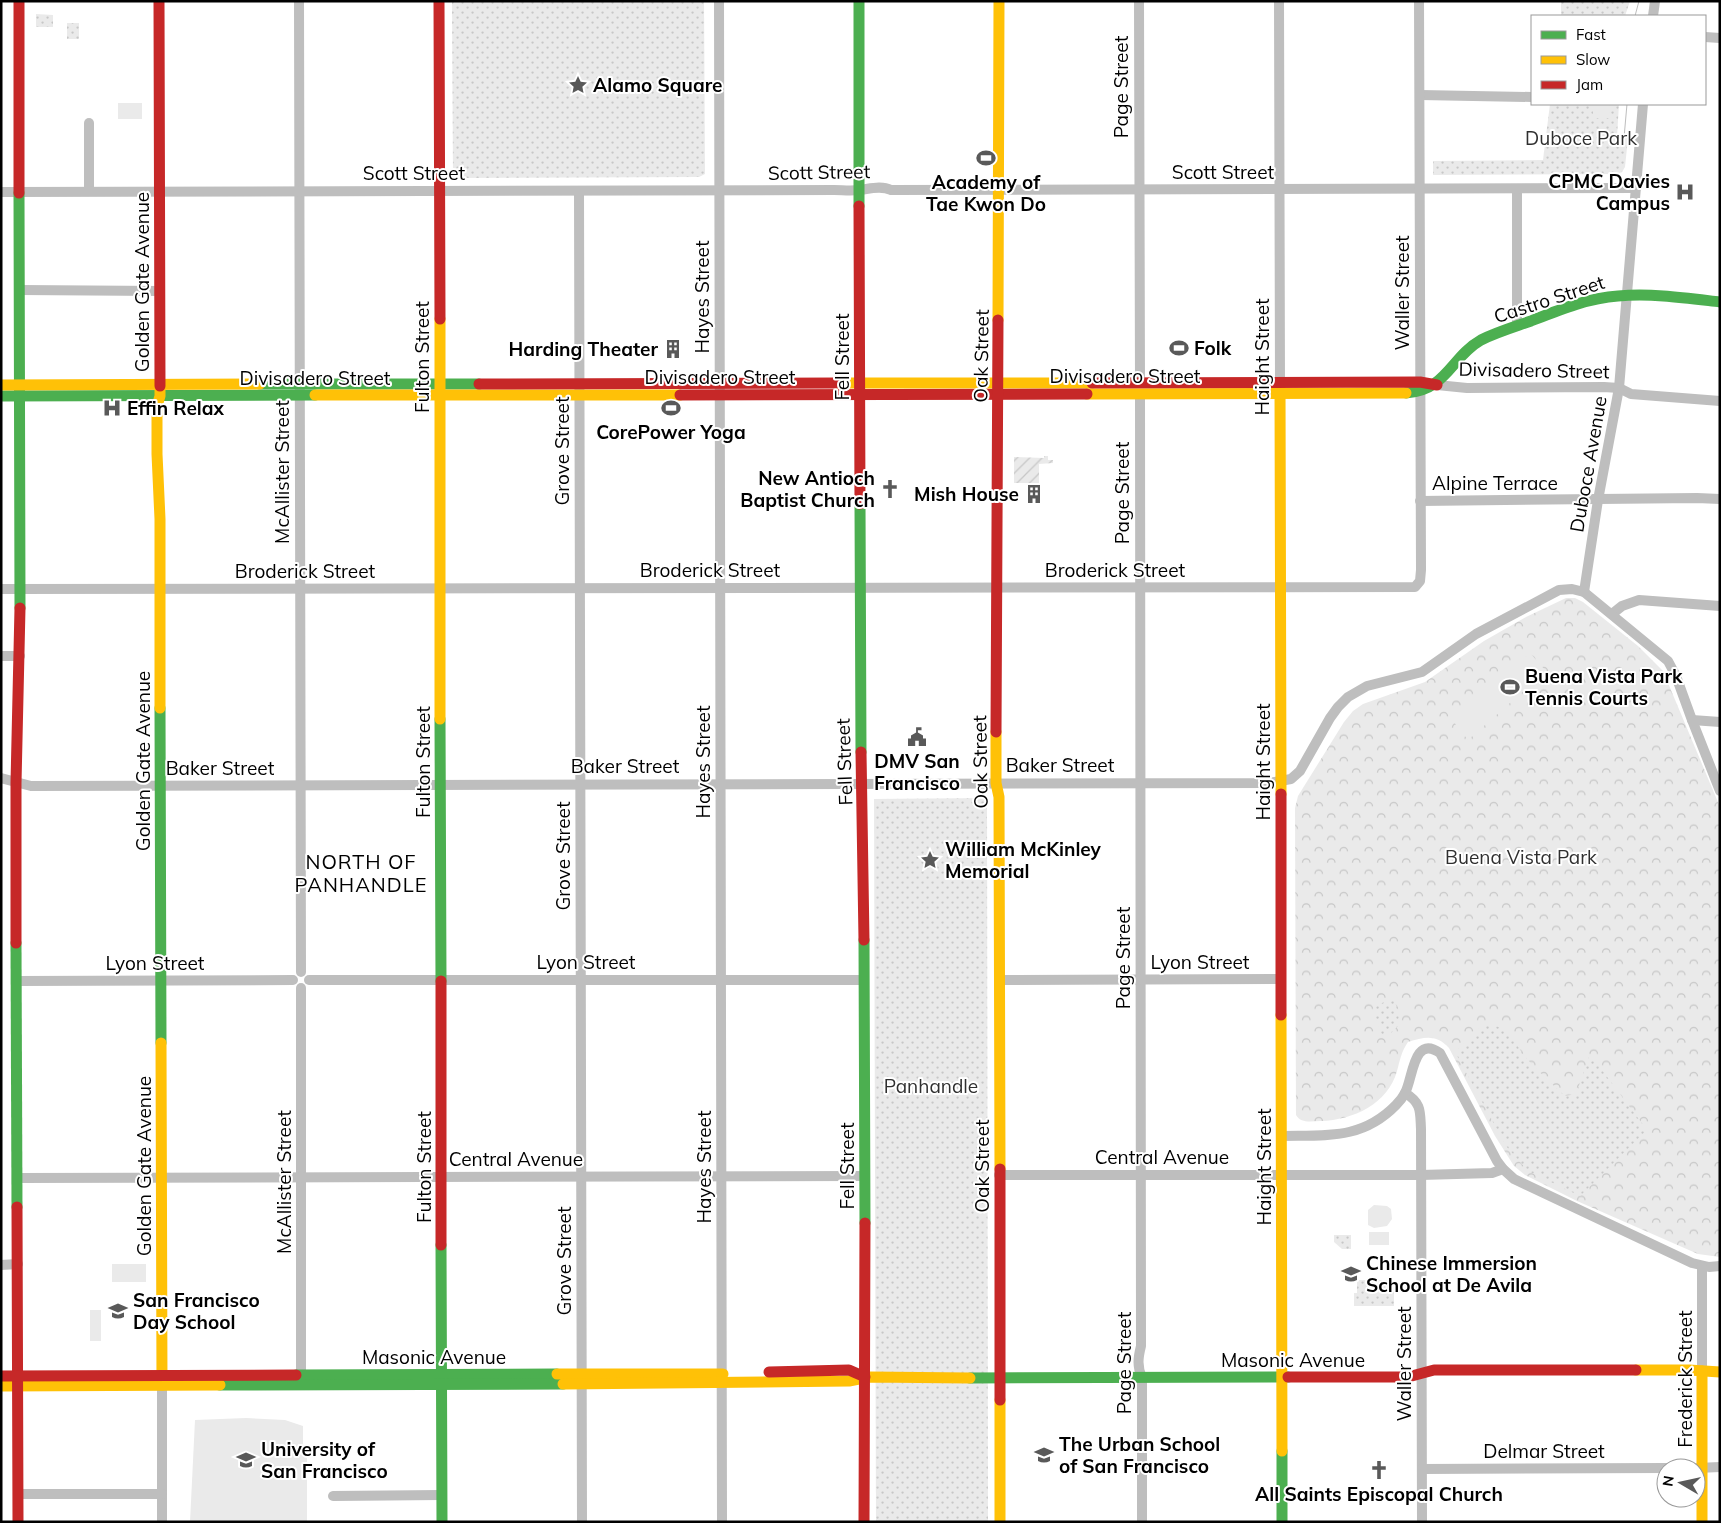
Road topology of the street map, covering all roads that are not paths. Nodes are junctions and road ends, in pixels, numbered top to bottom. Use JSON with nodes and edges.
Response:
{"nodes":[{"id":1,"x":19,"y":1,"type":"edge"},
{"id":2,"x":159,"y":1,"type":"edge"},
{"id":3,"x":299,"y":1,"type":"edge"},
{"id":4,"x":439,"y":1,"type":"edge"},
{"id":5,"x":719,"y":1,"type":"edge"},
{"id":6,"x":859,"y":1,"type":"edge"},
{"id":7,"x":999,"y":1,"type":"edge"},
{"id":8,"x":1139,"y":1,"type":"edge"},
{"id":9,"x":1279,"y":1,"type":"edge"},
{"id":10,"x":1419,"y":1,"type":"edge"},
{"id":11,"x":1655,"y":1,"type":"edge"},
{"id":12,"x":1654,"y":15,"type":"edge"},
{"id":13,"x":1706,"y":37,"type":"edge"},
{"id":14,"x":1720,"y":38,"type":"edge"},
{"id":15,"x":1420,"y":95,"type":"junction"},
{"id":16,"x":1531,"y":97,"type":"edge"},
{"id":17,"x":1643,"y":105,"type":"edge"},
{"id":18,"x":89,"y":123,"type":"dead end"},
{"id":19,"x":1636,"y":188,"type":"junction"},
{"id":20,"x":1139,"y":189,"type":"junction"},
{"id":21,"x":1279,"y":189,"type":"junction"},
{"id":22,"x":1420,"y":189,"type":"junction"},
{"id":23,"x":1517,"y":189,"type":"junction"},
{"id":24,"x":719,"y":190,"type":"junction"},
{"id":25,"x":859,"y":190,"type":"junction"},
{"id":26,"x":1000,"y":190,"type":"junction"},
{"id":27,"x":20,"y":191,"type":"junction"},
{"id":28,"x":89,"y":191,"type":"junction"},
{"id":29,"x":160,"y":191,"type":"junction"},
{"id":30,"x":299,"y":191,"type":"junction"},
{"id":31,"x":439,"y":191,"type":"junction"},
{"id":32,"x":579,"y":191,"type":"junction"},
{"id":33,"x":1,"y":192,"type":"edge"},
{"id":34,"x":20,"y":290,"type":"junction"},
{"id":35,"x":160,"y":291,"type":"junction"},
{"id":36,"x":1627,"y":295,"type":"junction"},
{"id":37,"x":1720,"y":302,"type":"edge"},
{"id":38,"x":1517,"y":326,"type":"junction"},
{"id":39,"x":1,"y":385,"type":"edge"},
{"id":40,"x":1437,"y":385,"type":"junction"},
{"id":41,"x":1420,"y":387,"type":"junction"},
{"id":42,"x":998,"y":388,"type":"junction"},
{"id":43,"x":1140,"y":388,"type":"junction"},
{"id":44,"x":1280,"y":388,"type":"junction"},
{"id":45,"x":1619,"y":388,"type":"junction"},
{"id":46,"x":580,"y":389,"type":"junction"},
{"id":47,"x":720,"y":389,"type":"junction"},
{"id":48,"x":860,"y":389,"type":"junction"},
{"id":49,"x":20,"y":390,"type":"junction"},
{"id":50,"x":160,"y":390,"type":"junction"},
{"id":51,"x":300,"y":390,"type":"junction"},
{"id":52,"x":440,"y":390,"type":"junction"},
{"id":53,"x":1,"y":396,"type":"edge"},
{"id":54,"x":1720,"y":401,"type":"edge"},
{"id":55,"x":1720,"y":499,"type":"edge"},
{"id":56,"x":1598,"y":500,"type":"junction"},
{"id":57,"x":1420,"y":501,"type":"junction"},
{"id":58,"x":1418,"y":585,"type":"joint"},
{"id":59,"x":997,"y":587,"type":"junction"},
{"id":60,"x":1140,"y":587,"type":"junction"},
{"id":61,"x":1280,"y":587,"type":"junction"},
{"id":62,"x":580,"y":588,"type":"junction"},
{"id":63,"x":720,"y":588,"type":"junction"},
{"id":64,"x":860,"y":588,"type":"junction"},
{"id":65,"x":1,"y":589,"type":"edge"},
{"id":66,"x":20,"y":589,"type":"junction"},
{"id":67,"x":160,"y":589,"type":"junction"},
{"id":68,"x":300,"y":589,"type":"junction"},
{"id":69,"x":440,"y":589,"type":"junction"},
{"id":70,"x":1584,"y":592,"type":"junction"},
{"id":71,"x":1720,"y":606,"type":"edge"},
{"id":72,"x":1612,"y":614,"type":"junction"},
{"id":73,"x":1,"y":656,"type":"edge"},
{"id":74,"x":20,"y":656,"type":"junction"},
{"id":75,"x":1692,"y":720,"type":"junction"},
{"id":76,"x":1720,"y":722,"type":"edge"},
{"id":77,"x":1,"y":778,"type":"edge"},
{"id":78,"x":1280,"y":781,"type":"junction"},
{"id":79,"x":16,"y":783,"type":"junction"},
{"id":80,"x":862,"y":783,"type":"junction"},
{"id":81,"x":996,"y":783,"type":"junction"},
{"id":82,"x":1140,"y":783,"type":"junction"},
{"id":83,"x":580,"y":784,"type":"junction"},
{"id":84,"x":720,"y":784,"type":"junction"},
{"id":85,"x":161,"y":785,"type":"junction"},
{"id":86,"x":300,"y":785,"type":"junction"},
{"id":87,"x":440,"y":785,"type":"junction"},
{"id":88,"x":1720,"y":791,"type":"edge"},
{"id":89,"x":301,"y":972,"type":"junction"},
{"id":90,"x":1141,"y":979,"type":"junction"},
{"id":91,"x":1281,"y":979,"type":"junction"},
{"id":92,"x":161,"y":980,"type":"junction"},
{"id":93,"x":293,"y":980,"type":"junction"},
{"id":94,"x":309,"y":980,"type":"junction"},
{"id":95,"x":441,"y":980,"type":"junction"},
{"id":96,"x":581,"y":980,"type":"junction"},
{"id":97,"x":721,"y":980,"type":"junction"},
{"id":98,"x":864,"y":980,"type":"junction"},
{"id":99,"x":999,"y":980,"type":"junction"},
{"id":100,"x":17,"y":981,"type":"junction"},
{"id":101,"x":301,"y":988,"type":"junction"},
{"id":102,"x":1405,"y":1093,"type":"junction"},
{"id":103,"x":1281,"y":1136,"type":"junction"},
{"id":104,"x":1503,"y":1169,"type":"junction"},
{"id":105,"x":999,"y":1175,"type":"junction"},
{"id":106,"x":1141,"y":1175,"type":"junction"},
{"id":107,"x":1281,"y":1175,"type":"junction"},
{"id":108,"x":1421,"y":1175,"type":"junction"},
{"id":109,"x":581,"y":1176,"type":"junction"},
{"id":110,"x":721,"y":1176,"type":"junction"},
{"id":111,"x":864,"y":1176,"type":"junction"},
{"id":112,"x":161,"y":1177,"type":"junction"},
{"id":113,"x":302,"y":1177,"type":"junction"},
{"id":114,"x":442,"y":1177,"type":"junction"},
{"id":115,"x":18,"y":1178,"type":"junction"},
{"id":116,"x":18,"y":1264,"type":"junction"},
{"id":117,"x":1,"y":1265,"type":"edge"},
{"id":118,"x":1702,"y":1266,"type":"junction"},
{"id":119,"x":1720,"y":1266,"type":"edge"},
{"id":120,"x":1702,"y":1371,"type":"junction"},
{"id":121,"x":1720,"y":1372,"type":"edge"},
{"id":122,"x":1422,"y":1374,"type":"junction"},
{"id":123,"x":302,"y":1375,"type":"junction"},
{"id":124,"x":1,"y":1376,"type":"edge"},
{"id":125,"x":865,"y":1377,"type":"junction"},
{"id":126,"x":1282,"y":1377,"type":"junction"},
{"id":127,"x":721,"y":1378,"type":"junction"},
{"id":128,"x":1000,"y":1378,"type":"junction"},
{"id":129,"x":1142,"y":1378,"type":"junction"},
{"id":130,"x":582,"y":1379,"type":"junction"},
{"id":131,"x":18,"y":1380,"type":"junction"},
{"id":132,"x":162,"y":1380,"type":"junction"},
{"id":133,"x":442,"y":1380,"type":"junction"},
{"id":134,"x":1,"y":1386,"type":"edge"},
{"id":135,"x":1699,"y":1458,"type":"edge"},
{"id":136,"x":1720,"y":1467,"type":"edge"},
{"id":137,"x":1656,"y":1468,"type":"edge"},
{"id":138,"x":1706,"y":1468,"type":"edge"},
{"id":139,"x":1422,"y":1469,"type":"junction"},
{"id":140,"x":18,"y":1494,"type":"junction"},
{"id":141,"x":162,"y":1494,"type":"junction"},
{"id":142,"x":441,"y":1495,"type":"junction"},
{"id":143,"x":333,"y":1496,"type":"dead end"},
{"id":144,"x":1701,"y":1508,"type":"edge"},
{"id":145,"x":18,"y":1522,"type":"edge"},
{"id":146,"x":162,"y":1522,"type":"edge"},
{"id":147,"x":442,"y":1522,"type":"edge"},
{"id":148,"x":582,"y":1522,"type":"edge"},
{"id":149,"x":722,"y":1522,"type":"edge"},
{"id":150,"x":864,"y":1522,"type":"edge"},
{"id":151,"x":1000,"y":1522,"type":"edge"},
{"id":152,"x":1142,"y":1522,"type":"edge"},
{"id":153,"x":1282,"y":1522,"type":"edge"},
{"id":154,"x":1422,"y":1522,"type":"edge"},
{"id":155,"x":1702,"y":1522,"type":"edge"}],
"edges":[{"from":1,"to":27,"type":"main road"},
{"from":2,"to":29,"type":"main road","name":"Golden Gate Avenue"},
{"from":3,"to":30,"type":"street","name":"McAllister Street"},
{"from":4,"to":31,"type":"main road","name":"Fulton Street"},
{"from":5,"to":24,"type":"street","name":"Hayes Street"},
{"from":6,"to":25,"type":"main road","name":"Fell Street"},
{"from":7,"to":26,"type":"main road","name":"Oak Street"},
{"from":8,"to":20,"type":"street","name":"Page Street"},
{"from":9,"to":21,"type":"street","name":"Haight Street"},
{"from":10,"to":15,"type":"street","name":"Waller Street"},
{"from":11,"to":12,"type":"street"},
{"from":13,"to":14,"type":"street"},
{"from":15,"to":16,"type":"street"},
{"from":15,"to":22,"type":"street","name":"Waller Street"},
{"from":17,"to":19,"type":"street","name":"Duboce Avenue"},
{"from":18,"to":28,"type":"street"},
{"from":19,"to":23,"type":"street","name":"Scott Street"},
{"from":19,"to":36,"type":"street","name":"Duboce Avenue"},
{"from":20,"to":21,"type":"street","name":"Scott Street"},
{"from":20,"to":26,"type":"street","name":"Scott Street"},
{"from":20,"to":43,"type":"street","name":"Page Street"},
{"from":21,"to":22,"type":"street","name":"Scott Street"},
{"from":21,"to":44,"type":"street","name":"Haight Street"},
{"from":22,"to":23,"type":"street","name":"Scott Street"},
{"from":22,"to":41,"type":"street","name":"Waller Street"},
{"from":23,"to":38,"type":"street"},
{"from":24,"to":25,"type":"street","name":"Scott Street"},
{"from":24,"to":32,"type":"street","name":"Scott Street"},
{"from":24,"to":47,"type":"street","name":"Hayes Street"},
{"from":25,"to":26,"type":"street","name":"Scott Street"},
{"from":25,"to":48,"type":"main road","name":"Fell Street"},
{"from":26,"to":42,"type":"main road","name":"Oak Street"},
{"from":27,"to":28,"type":"street","name":"Scott Street"},
{"from":27,"to":33,"type":"street","name":"Scott Street"},
{"from":27,"to":34,"type":"main road"},
{"from":28,"to":29,"type":"street","name":"Scott Street"},
{"from":29,"to":30,"type":"street","name":"Scott Street"},
{"from":29,"to":35,"type":"main road","name":"Golden Gate Avenue"},
{"from":30,"to":31,"type":"street","name":"Scott Street"},
{"from":30,"to":51,"type":"street","name":"McAllister Street"},
{"from":31,"to":32,"type":"street","name":"Scott Street"},
{"from":31,"to":52,"type":"main road","name":"Fulton Street"},
{"from":32,"to":46,"type":"street","name":"Grove Street"},
{"from":34,"to":35,"type":"street"},
{"from":34,"to":49,"type":"main road"},
{"from":35,"to":50,"type":"main road","name":"Golden Gate Avenue"},
{"from":36,"to":37,"type":"main road","name":"Castro Street"},
{"from":36,"to":38,"type":"main road","name":"Castro Street"},
{"from":36,"to":45,"type":"street","name":"Duboce Avenue"},
{"from":38,"to":40,"type":"main road","name":"Castro Street"},
{"from":39,"to":49,"type":"main road","name":"Divisadero Street"},
{"from":40,"to":41,"type":"main road","name":"Divisadero Street"},
{"from":40,"to":45,"type":"street","name":"Divisadero Street"},
{"from":41,"to":44,"type":"main road","name":"Divisadero Street"},
{"from":41,"to":57,"type":"street","name":"Waller Street"},
{"from":42,"to":43,"type":"main road","name":"Divisadero Street"},
{"from":42,"to":48,"type":"main road","name":"Divisadero Street"},
{"from":42,"to":59,"type":"main road","name":"Oak Street"},
{"from":43,"to":44,"type":"main road","name":"Divisadero Street"},
{"from":43,"to":60,"type":"street","name":"Page Street"},
{"from":44,"to":61,"type":"main road","name":"Haight Street"},
{"from":45,"to":54,"type":"street","name":"Divisadero Street"},
{"from":45,"to":56,"type":"street","name":"Duboce Avenue"},
{"from":46,"to":47,"type":"main road","name":"Divisadero Street"},
{"from":46,"to":52,"type":"main road","name":"Divisadero Street"},
{"from":46,"to":62,"type":"street","name":"Grove Street"},
{"from":47,"to":48,"type":"main road","name":"Divisadero Street"},
{"from":47,"to":63,"type":"street","name":"Hayes Street"},
{"from":48,"to":64,"type":"main road","name":"Fell Street"},
{"from":49,"to":50,"type":"main road","name":"Divisadero Street"},
{"from":49,"to":53,"type":"main road","name":"Divisadero Street"},
{"from":49,"to":66,"type":"main road"},
{"from":50,"to":51,"type":"main road","name":"Divisadero Street"},
{"from":50,"to":67,"type":"main road","name":"Golden Gate Avenue"},
{"from":51,"to":52,"type":"main road","name":"Divisadero Street"},
{"from":51,"to":68,"type":"street","name":"McAllister Street"},
{"from":52,"to":69,"type":"main road","name":"Fulton Street"},
{"from":55,"to":56,"type":"street","name":"Alpine Terrace"},
{"from":56,"to":57,"type":"street","name":"Alpine Terrace"},
{"from":56,"to":70,"type":"street","name":"Duboce Avenue"},
{"from":57,"to":58,"type":"street","name":"Waller Street"},
{"from":58,"to":61,"type":"street","name":"Broderick Street"},
{"from":59,"to":60,"type":"street","name":"Broderick Street"},
{"from":59,"to":64,"type":"street","name":"Broderick Street"},
{"from":59,"to":81,"type":"main road","name":"Oak Street"},
{"from":60,"to":61,"type":"street","name":"Broderick Street"},
{"from":60,"to":82,"type":"street","name":"Page Street"},
{"from":61,"to":78,"type":"main road","name":"Haight Street"},
{"from":62,"to":63,"type":"street","name":"Broderick Street"},
{"from":62,"to":69,"type":"street","name":"Broderick Street"},
{"from":62,"to":83,"type":"street","name":"Grove Street"},
{"from":63,"to":64,"type":"street","name":"Broderick Street"},
{"from":63,"to":84,"type":"street","name":"Hayes Street"},
{"from":64,"to":80,"type":"main road","name":"Fell Street"},
{"from":65,"to":66,"type":"street","name":"Broderick Street"},
{"from":66,"to":67,"type":"street","name":"Broderick Street"},
{"from":66,"to":74,"type":"main road"},
{"from":67,"to":68,"type":"street","name":"Broderick Street"},
{"from":67,"to":85,"type":"main road","name":"Golden Gate Avenue"},
{"from":68,"to":69,"type":"street","name":"Broderick Street"},
{"from":68,"to":86,"type":"street","name":"McAllister Street"},
{"from":69,"to":87,"type":"main road","name":"Fulton Street"},
{"from":70,"to":72,"type":"street"},
{"from":70,"to":78,"type":"street"},
{"from":71,"to":72,"type":"street"},
{"from":72,"to":75,"type":"street"},
{"from":73,"to":74,"type":"street"},
{"from":74,"to":79,"type":"main road"},
{"from":75,"to":76,"type":"street"},
{"from":75,"to":88,"type":"street"},
{"from":77,"to":79,"type":"street","name":"Baker Street"},
{"from":78,"to":82,"type":"street","name":"Baker Street"},
{"from":78,"to":91,"type":"main road","name":"Haight Street"},
{"from":79,"to":85,"type":"street","name":"Baker Street"},
{"from":79,"to":100,"type":"main road"},
{"from":80,"to":81,"type":"street","name":"Baker Street"},
{"from":80,"to":84,"type":"street","name":"Baker Street"},
{"from":80,"to":98,"type":"main road","name":"Fell Street"},
{"from":81,"to":82,"type":"street","name":"Baker Street"},
{"from":81,"to":99,"type":"main road","name":"Oak Street"},
{"from":82,"to":90,"type":"street","name":"Page Street"},
{"from":83,"to":84,"type":"street","name":"Baker Street"},
{"from":83,"to":87,"type":"street","name":"Baker Street"},
{"from":83,"to":96,"type":"street","name":"Grove Street"},
{"from":84,"to":97,"type":"street","name":"Hayes Street"},
{"from":85,"to":86,"type":"street","name":"Baker Street"},
{"from":85,"to":92,"type":"main road","name":"Golden Gate Avenue"},
{"from":86,"to":87,"type":"street","name":"Baker Street"},
{"from":86,"to":89,"type":"street","name":"McAllister Street"},
{"from":87,"to":95,"type":"main road","name":"Fulton Street"},
{"from":89,"to":93,"type":"street"},
{"from":89,"to":94,"type":"street"},
{"from":90,"to":91,"type":"street","name":"Lyon Street"},
{"from":90,"to":99,"type":"street","name":"Lyon Street"},
{"from":90,"to":106,"type":"street","name":"Page Street"},
{"from":91,"to":103,"type":"main road","name":"Haight Street"},
{"from":92,"to":93,"type":"street","name":"Lyon Street"},
{"from":92,"to":100,"type":"street","name":"Lyon Street"},
{"from":92,"to":112,"type":"main road","name":"Golden Gate Avenue"},
{"from":93,"to":101,"type":"street"},
{"from":94,"to":95,"type":"street","name":"Lyon Street"},
{"from":94,"to":101,"type":"street"},
{"from":95,"to":96,"type":"street","name":"Lyon Street"},
{"from":95,"to":114,"type":"main road","name":"Fulton Street"},
{"from":96,"to":97,"type":"street","name":"Lyon Street"},
{"from":96,"to":109,"type":"street","name":"Grove Street"},
{"from":97,"to":98,"type":"street","name":"Lyon Street"},
{"from":97,"to":110,"type":"street","name":"Hayes Street"},
{"from":98,"to":111,"type":"main road","name":"Fell Street"},
{"from":99,"to":105,"type":"main road","name":"Oak Street"},
{"from":100,"to":115,"type":"main road"},
{"from":101,"to":113,"type":"street","name":"McAllister Street"},
{"from":102,"to":103,"type":"street"},
{"from":102,"to":104,"type":"street"},
{"from":102,"to":108,"type":"street","name":"Waller Street"},
{"from":103,"to":107,"type":"main road","name":"Haight Street"},
{"from":104,"to":108,"type":"street","name":"Central Avenue"},
{"from":104,"to":118,"type":"street"},
{"from":105,"to":106,"type":"street","name":"Central Avenue"},
{"from":105,"to":128,"type":"main road","name":"Oak Street"},
{"from":106,"to":107,"type":"street","name":"Central Avenue"},
{"from":106,"to":129,"type":"street","name":"Page Street"},
{"from":107,"to":108,"type":"street","name":"Central Avenue"},
{"from":107,"to":126,"type":"main road","name":"Haight Street"},
{"from":108,"to":122,"type":"street","name":"Waller Street"},
{"from":109,"to":110,"type":"street","name":"Central Avenue"},
{"from":109,"to":114,"type":"street","name":"Central Avenue"},
{"from":109,"to":130,"type":"street","name":"Grove Street"},
{"from":110,"to":111,"type":"street","name":"Central Avenue"},
{"from":110,"to":127,"type":"street","name":"Hayes Street"},
{"from":111,"to":125,"type":"main road","name":"Fell Street"},
{"from":112,"to":113,"type":"street","name":"Central Avenue"},
{"from":112,"to":115,"type":"street","name":"Central Avenue"},
{"from":112,"to":132,"type":"main road","name":"Golden Gate Avenue"},
{"from":113,"to":114,"type":"street","name":"Central Avenue"},
{"from":113,"to":123,"type":"street","name":"McAllister Street"},
{"from":114,"to":133,"type":"main road","name":"Fulton Street"},
{"from":115,"to":116,"type":"main road"},
{"from":116,"to":117,"type":"street"},
{"from":116,"to":131,"type":"main road"},
{"from":118,"to":119,"type":"street"},
{"from":118,"to":120,"type":"street","name":"Frederick Street"},
{"from":120,"to":121,"type":"main road","name":"Masonic Avenue"},
{"from":120,"to":122,"type":"main road","name":"Masonic Avenue"},
{"from":120,"to":135,"type":"main road","name":"Frederick Street"},
{"from":122,"to":126,"type":"main road","name":"Masonic Avenue"},
{"from":122,"to":139,"type":"street","name":"Waller Street"},
{"from":123,"to":132,"type":"main road","name":"Masonic Avenue"},
{"from":123,"to":133,"type":"main road","name":"Masonic Avenue"},
{"from":124,"to":131,"type":"main road","name":"Masonic Avenue"},
{"from":125,"to":127,"type":"main road","name":"Masonic Avenue"},
{"from":125,"to":128,"type":"main road","name":"Masonic Avenue"},
{"from":125,"to":150,"type":"main road","name":"Fell Street"},
{"from":126,"to":129,"type":"main road","name":"Masonic Avenue"},
{"from":126,"to":153,"type":"main road","name":"Haight Street"},
{"from":127,"to":130,"type":"main road","name":"Masonic Avenue"},
{"from":127,"to":149,"type":"street","name":"Hayes Street"},
{"from":128,"to":129,"type":"main road","name":"Masonic Avenue"},
{"from":128,"to":151,"type":"main road","name":"Oak Street"},
{"from":129,"to":152,"type":"street","name":"Page Street"},
{"from":130,"to":133,"type":"main road","name":"Masonic Avenue"},
{"from":130,"to":148,"type":"street","name":"Grove Street"},
{"from":131,"to":132,"type":"main road","name":"Masonic Avenue"},
{"from":131,"to":134,"type":"main road","name":"Masonic Avenue"},
{"from":131,"to":140,"type":"main road"},
{"from":132,"to":133,"type":"main road","name":"Masonic Avenue"},
{"from":132,"to":141,"type":"street","name":"Golden Gate Avenue"},
{"from":133,"to":142,"type":"main road","name":"Fulton Street"},
{"from":136,"to":138,"type":"street"},
{"from":137,"to":139,"type":"street","name":"Delmar Street"},
{"from":139,"to":154,"type":"street","name":"Waller Street"},
{"from":140,"to":141,"type":"street"},
{"from":140,"to":145,"type":"main road"},
{"from":141,"to":146,"type":"street","name":"Golden Gate Avenue"},
{"from":142,"to":143,"type":"street"},
{"from":142,"to":147,"type":"main road","name":"Fulton Street"},
{"from":144,"to":155,"type":"main road","name":"Frederick Street"}]}
